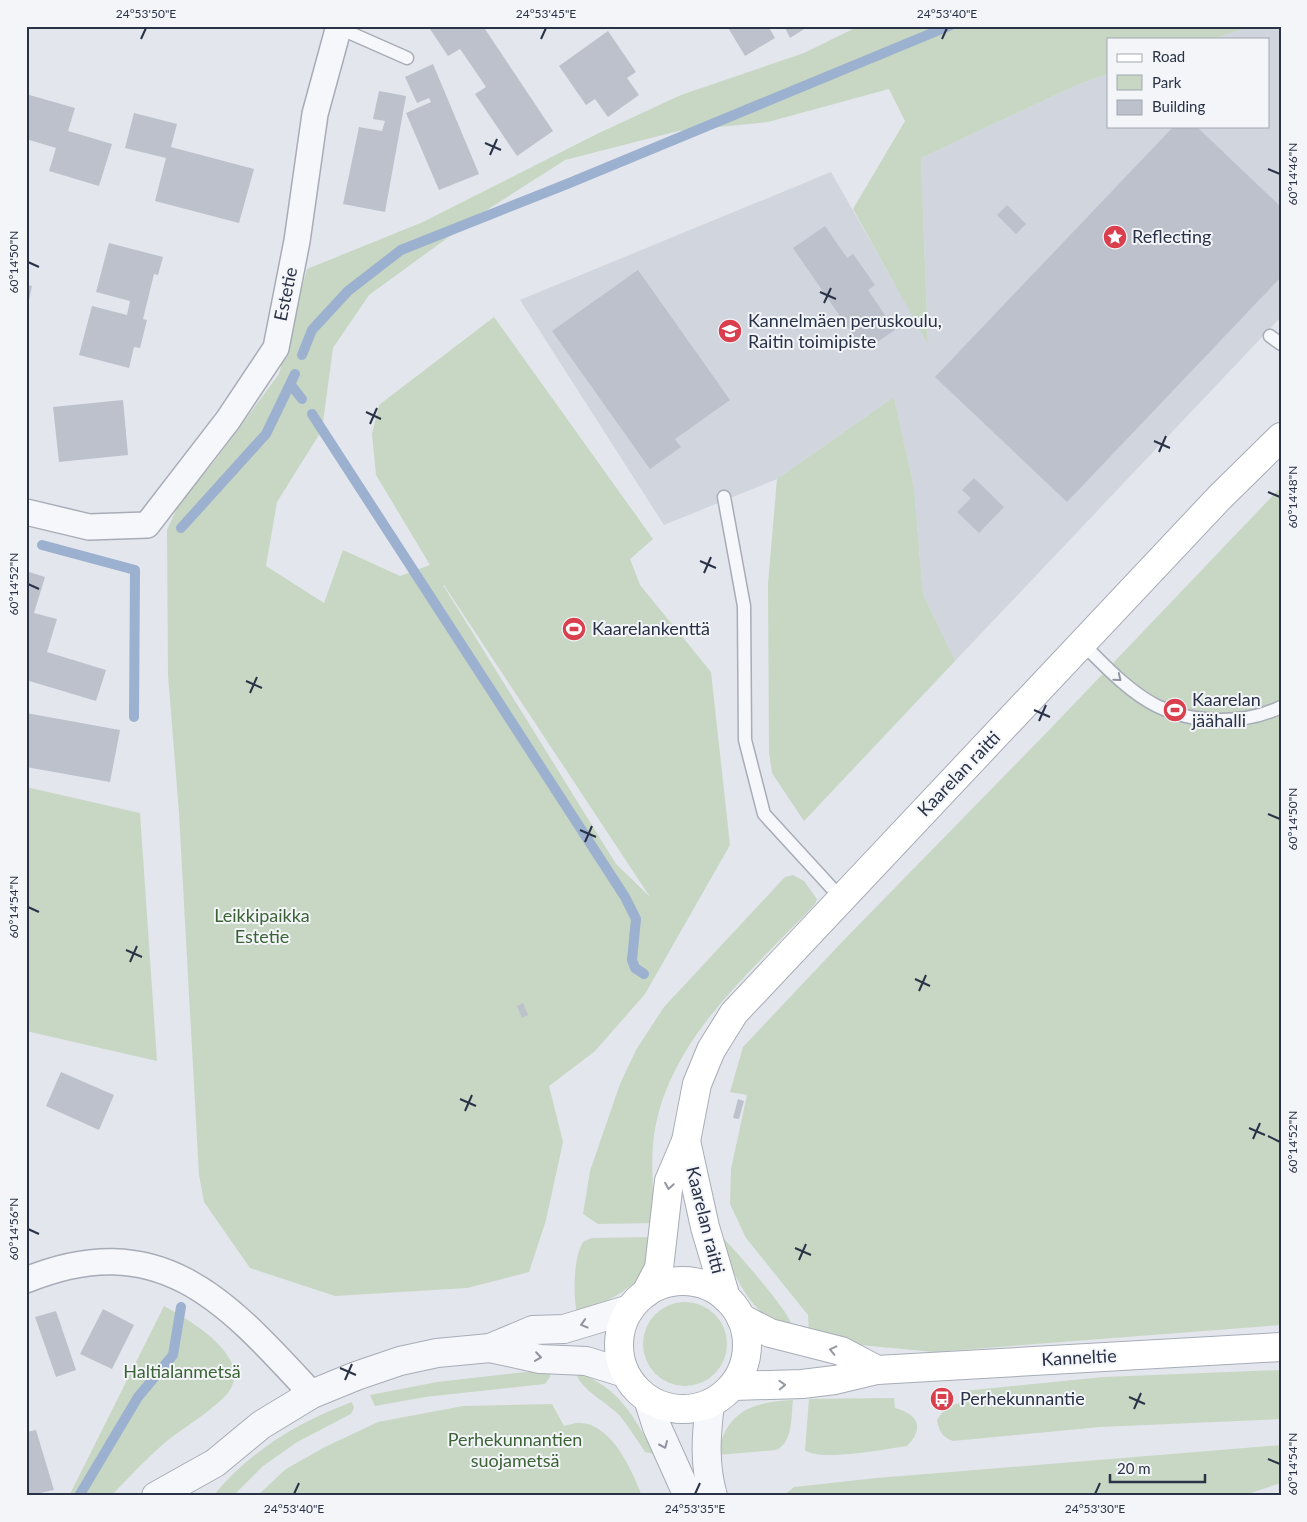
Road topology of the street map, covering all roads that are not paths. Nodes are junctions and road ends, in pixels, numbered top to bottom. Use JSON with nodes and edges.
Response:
{"nodes":[{"id":1,"x":339,"y":27,"type":"edge"},
{"id":2,"x":407,"y":58,"type":"dead end"},
{"id":3,"x":1270,"y":336,"type":"dead end"},
{"id":4,"x":1281,"y":344,"type":"edge"},
{"id":5,"x":1281,"y":437,"type":"edge"},
{"id":6,"x":724,"y":497,"type":"dead end"},
{"id":7,"x":26,"y":512,"type":"edge"},
{"id":8,"x":1083,"y":644,"type":"junction"},
{"id":9,"x":1281,"y":707,"type":"edge"},
{"id":10,"x":840,"y":897,"type":"junction"},
{"id":11,"x":686,"y":1141,"type":"junction"},
{"id":12,"x":26,"y":1280,"type":"edge"},
{"id":13,"x":638,"y":1301,"type":"junction"},
{"id":14,"x":734,"y":1308,"type":"junction"},
{"id":15,"x":1281,"y":1347,"type":"edge"},
{"id":16,"x":490,"y":1348,"type":"junction"},
{"id":17,"x":877,"y":1370,"type":"junction"},
{"id":18,"x":626,"y":1373,"type":"junction"},
{"id":19,"x":733,"y":1386,"type":"junction"},
{"id":20,"x":312,"y":1394,"type":"junction"},
{"id":21,"x":648,"y":1399,"type":"junction"},
{"id":22,"x":710,"y":1404,"type":"junction"},
{"id":23,"x":215,"y":1463,"type":"junction"},
{"id":24,"x":156,"y":1496,"type":"edge"},
{"id":25,"x":196,"y":1496,"type":"edge"},
{"id":26,"x":688,"y":1496,"type":"edge"},
{"id":27,"x":713,"y":1496,"type":"edge"}],
"edges":[{"from":1,"to":2,"type":"lane"},
{"from":1,"to":7,"type":"street","name":"Estetie"},
{"from":3,"to":4,"type":"lane"},
{"from":5,"to":8,"type":"main road","name":"Kaarelan raitti"},
{"from":6,"to":10,"type":"lane"},
{"from":8,"to":9,"type":"lane","one_way":true},
{"from":8,"to":10,"type":"main road","name":"Kaarelan raitti"},
{"from":10,"to":11,"type":"main road","name":"Kaarelan raitti"},
{"from":11,"to":13,"type":"main road","name":"Kaarelan raitti","one_way":true},
{"from":11,"to":14,"type":"main road","name":"Kaarelan raitti"},
{"from":12,"to":20,"type":"street"},
{"from":13,"to":14,"type":"main road"},
{"from":13,"to":16,"type":"street","one_way":true},
{"from":13,"to":18,"type":"main road"},
{"from":17,"to":14,"type":"main road","one_way":true},
{"from":14,"to":19,"type":"main road"},
{"from":15,"to":17,"type":"main road","name":"Kanneltie"},
{"from":16,"to":18,"type":"street","one_way":true},
{"from":16,"to":20,"type":"street"},
{"from":19,"to":17,"type":"main road","name":"Kanneltie","one_way":true},
{"from":18,"to":21,"type":"main road"},
{"from":19,"to":22,"type":"main road"},
{"from":20,"to":23,"type":"street"},
{"from":21,"to":22,"type":"main road"},
{"from":21,"to":26,"type":"street","one_way":true},
{"from":22,"to":27,"type":"street"},
{"from":23,"to":24,"type":"street"},
{"from":23,"to":25,"type":"street"}]}
